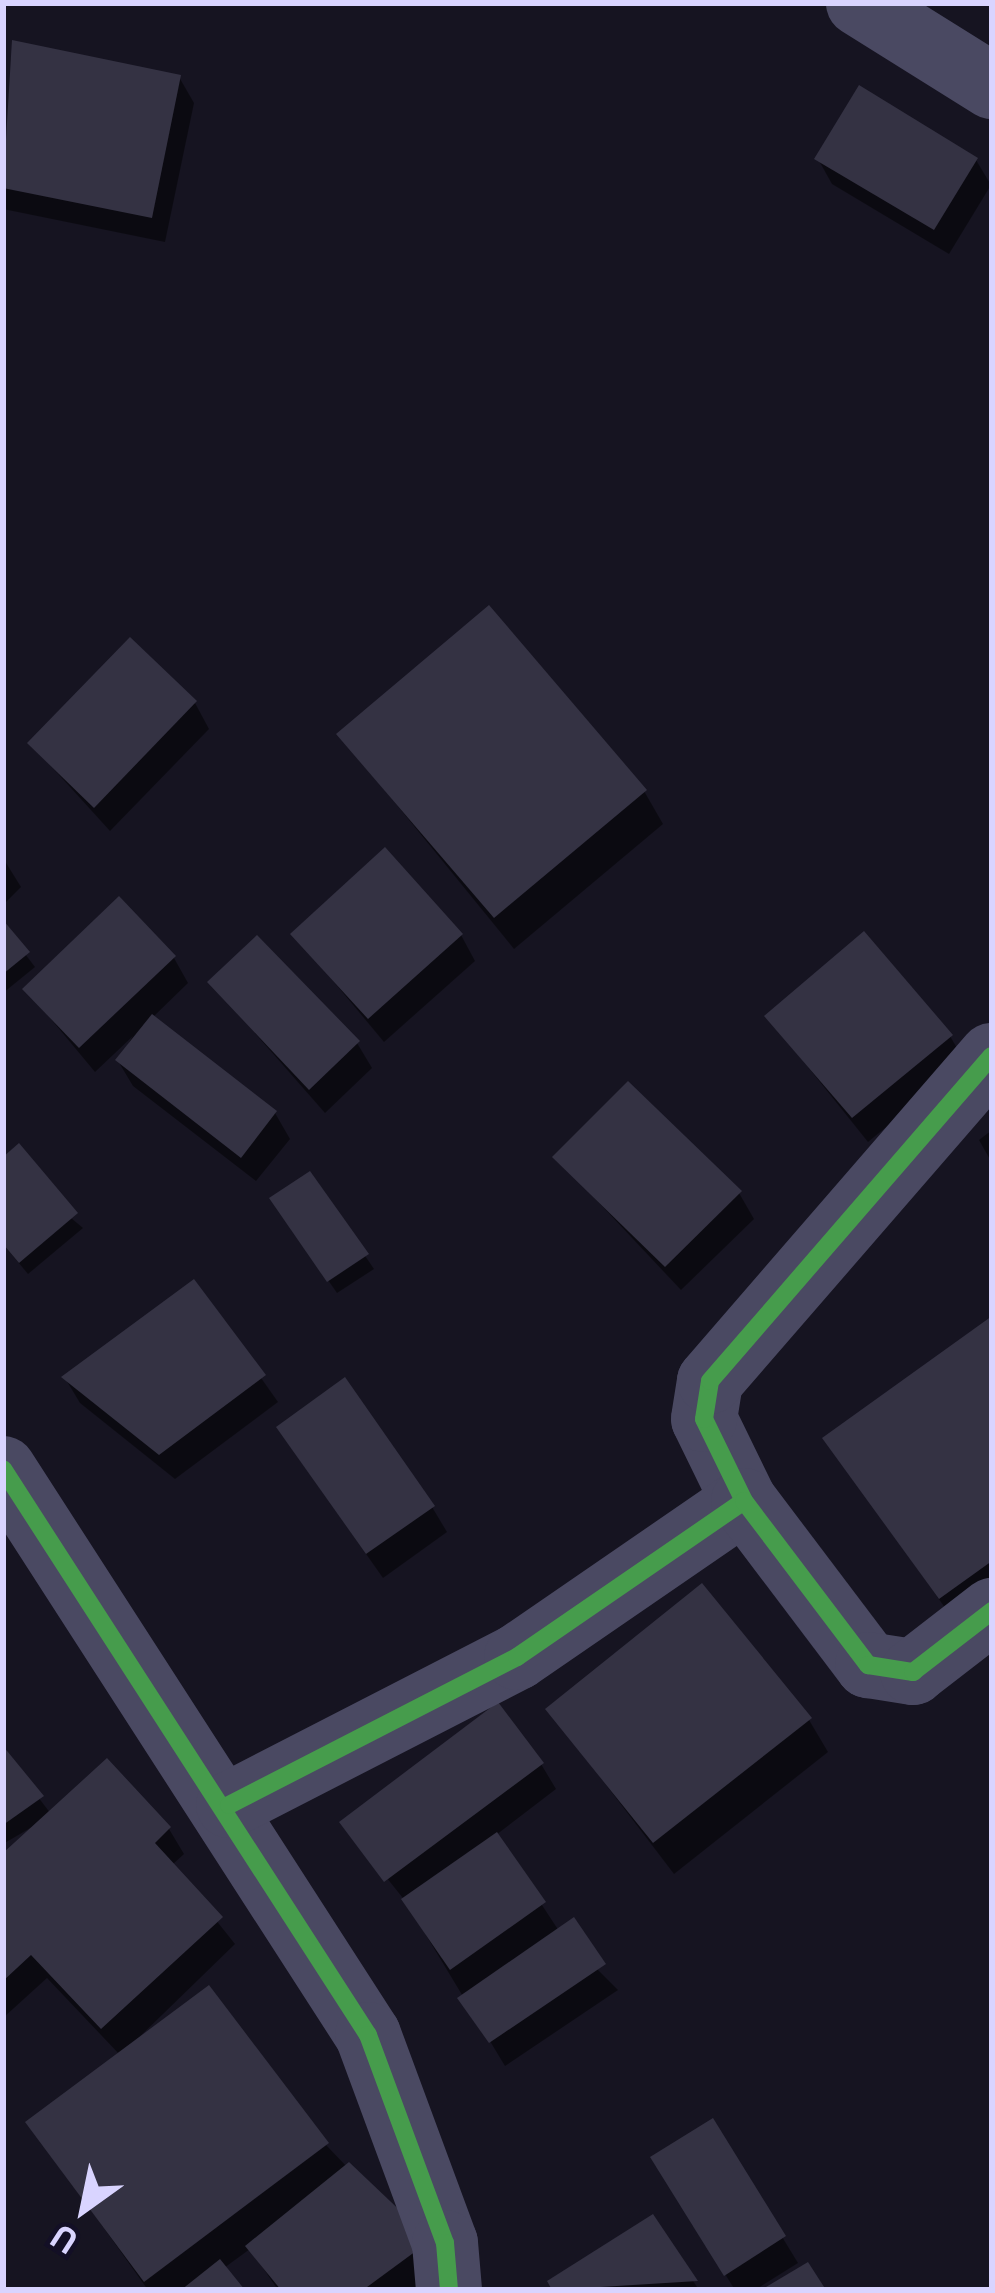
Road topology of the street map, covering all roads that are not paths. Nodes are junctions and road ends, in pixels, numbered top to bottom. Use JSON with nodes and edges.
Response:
{"nodes":[{"id":1,"x":859,"y":3,"type":"edge"},
{"id":2,"x":992,"y":86,"type":"edge"},
{"id":3,"x":992,"y":1056,"type":"edge"},
{"id":4,"x":3,"y":1469,"type":"edge"},
{"id":5,"x":744,"y":1501,"type":"junction"},
{"id":6,"x":992,"y":1610,"type":"edge"},
{"id":7,"x":229,"y":1805,"type":"junction"},
{"id":8,"x":449,"y":2290,"type":"edge"}],
"edges":[{"from":1,"to":2,"type":"street"},
{"from":3,"to":5,"type":"street"},
{"from":4,"to":7,"type":"street"},
{"from":5,"to":6,"type":"street"},
{"from":5,"to":7,"type":"street"},
{"from":7,"to":8,"type":"street"}]}
